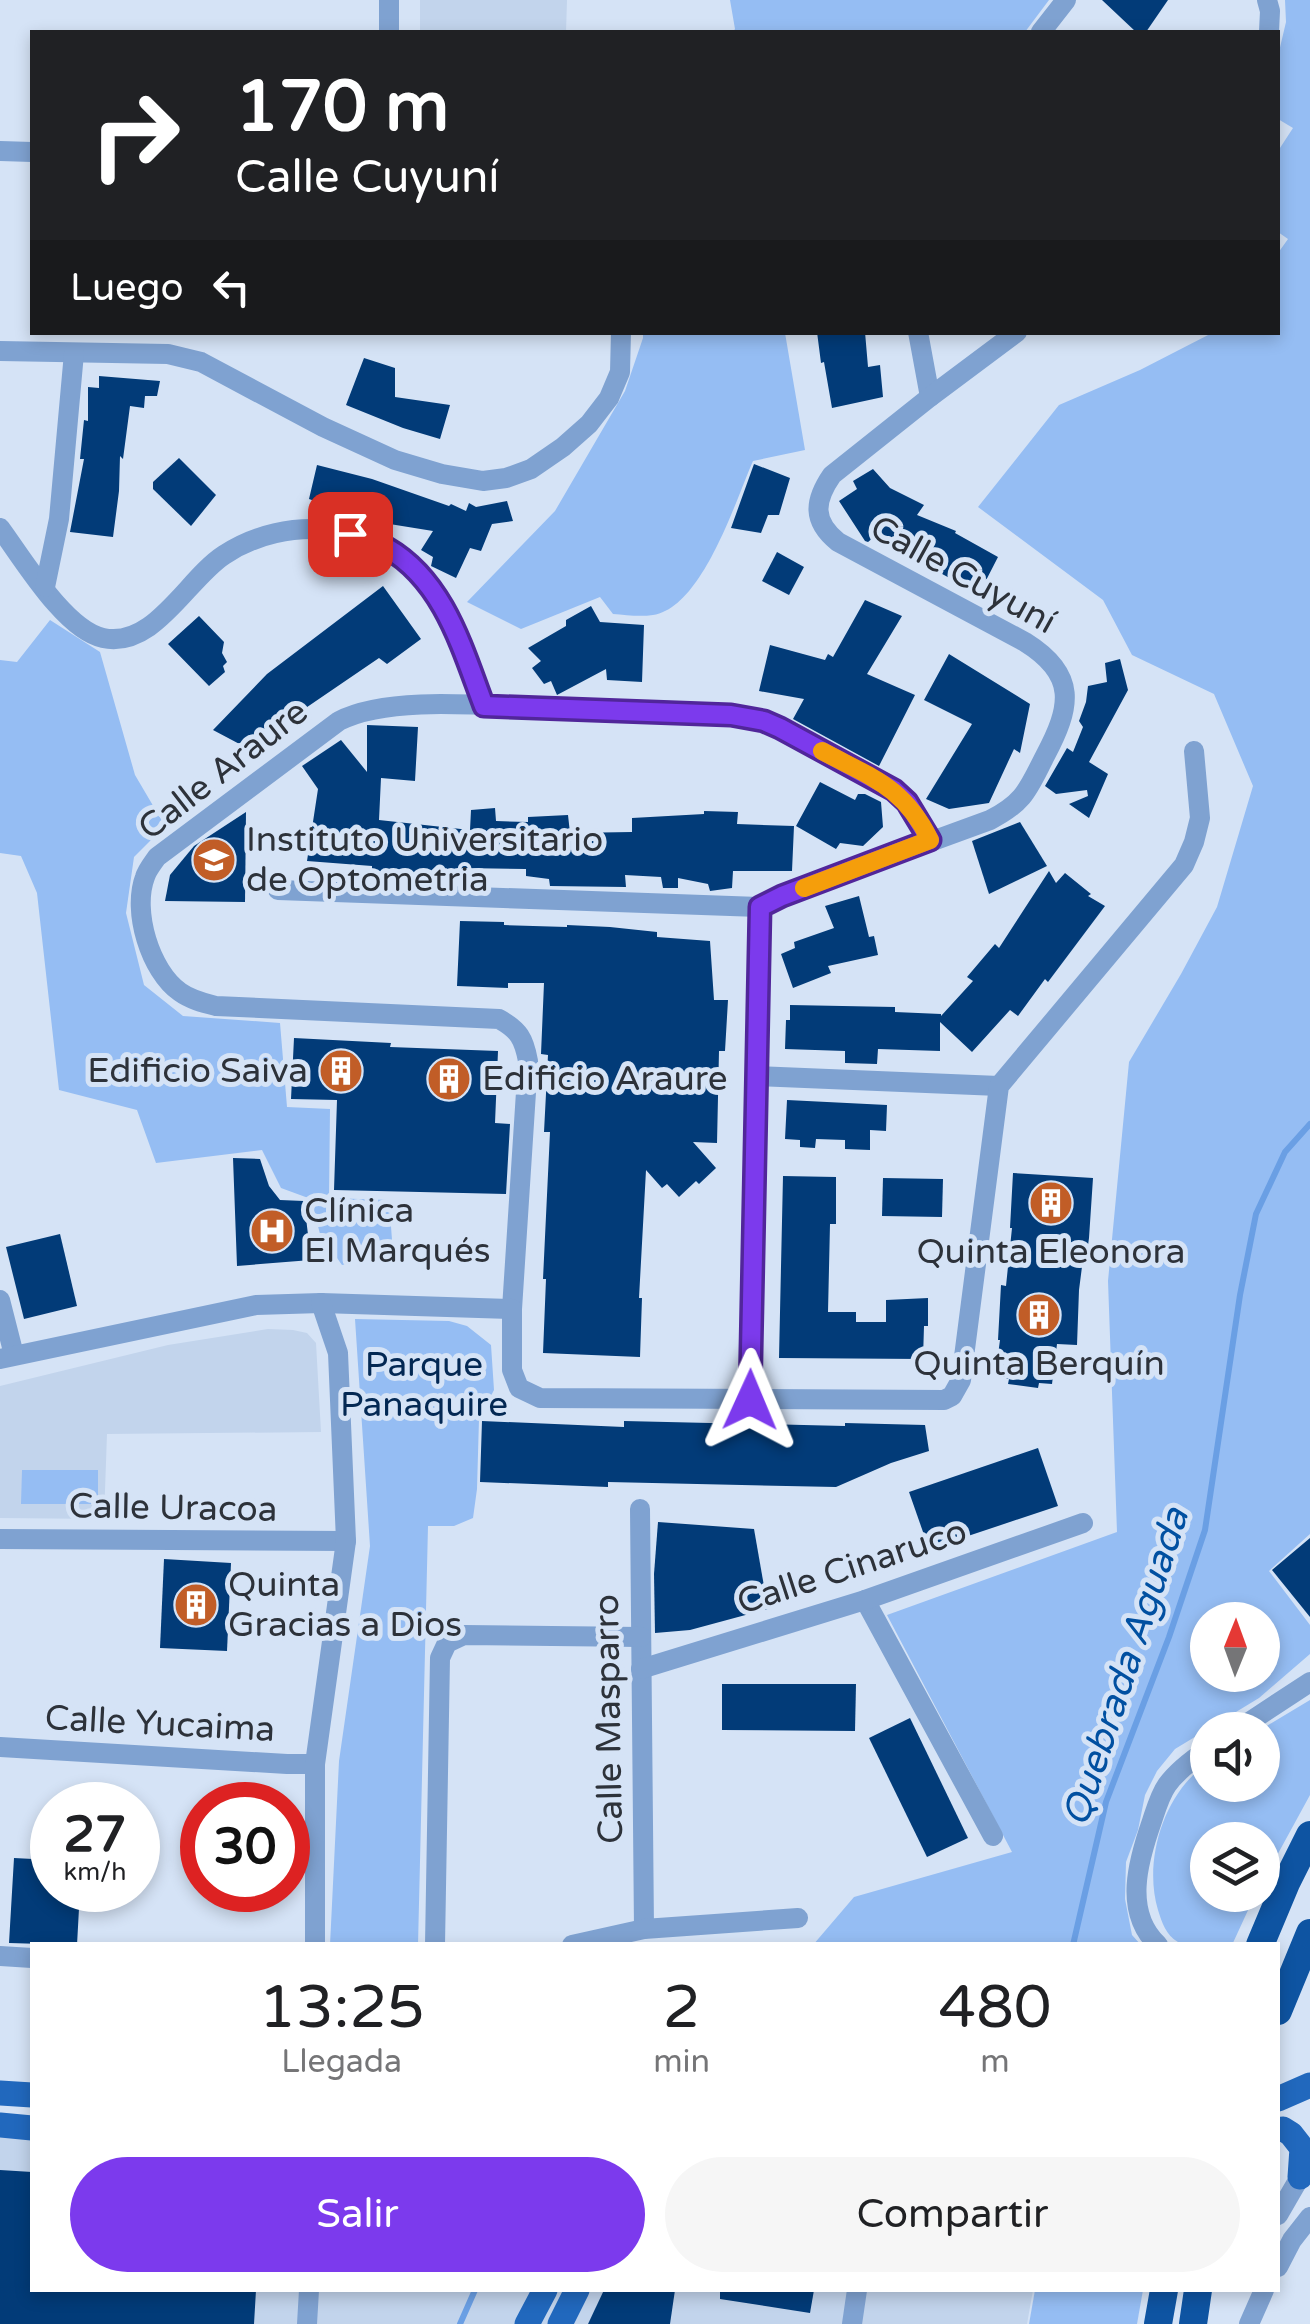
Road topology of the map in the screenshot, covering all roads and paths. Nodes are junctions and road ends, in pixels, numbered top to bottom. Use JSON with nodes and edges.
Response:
{"nodes":[{"id":1,"x":389,"y":0,"type":"edge"},
{"id":2,"x":1066,"y":0,"type":"edge"},
{"id":3,"x":1267,"y":0,"type":"edge"},
{"id":4,"x":390,"y":30,"type":"edge"},
{"id":5,"x":1043,"y":30,"type":"edge"},
{"id":6,"x":1269,"y":30,"type":"edge"},
{"id":7,"x":0,"y":151,"type":"edge"},
{"id":8,"x":30,"y":152,"type":"edge"},
{"id":9,"x":621,"y":335,"type":"edge"},
{"id":10,"x":919,"y":335,"type":"edge"},
{"id":11,"x":1013,"y":335,"type":"edge"},
{"id":12,"x":0,"y":351,"type":"edge"},
{"id":13,"x":74,"y":354,"type":"junction"},
{"id":14,"x":930,"y":397,"type":"junction"},
{"id":15,"x":0,"y":528,"type":"edge"},
{"id":16,"x":45,"y":587,"type":"junction"},
{"id":17,"x":484,"y":706,"type":"junction"},
{"id":18,"x":1194,"y":751,"type":"dead end"},
{"id":19,"x":930,"y":840,"type":"junction"},
{"id":20,"x":278,"y":890,"type":"dead end"},
{"id":21,"x":760,"y":907,"type":"junction"},
{"id":22,"x":756,"y":1076,"type":"junction"},
{"id":23,"x":999,"y":1086,"type":"junction"},
{"id":24,"x":0,"y":1300,"type":"edge"},
{"id":25,"x":322,"y":1303,"type":"junction"},
{"id":26,"x":512,"y":1309,"type":"junction"},
{"id":27,"x":7,"y":1357,"type":"edge"},
{"id":28,"x":750,"y":1400,"type":"junction"},
{"id":29,"x":640,"y":1509,"type":"dead end"},
{"id":30,"x":1083,"y":1523,"type":"dead end"},
{"id":31,"x":0,"y":1539,"type":"edge"},
{"id":32,"x":346,"y":1542,"type":"junction"},
{"id":33,"x":865,"y":1600,"type":"junction"},
{"id":34,"x":641,"y":1637,"type":"junction"},
{"id":35,"x":641,"y":1669,"type":"junction"},
{"id":36,"x":1310,"y":1682,"type":"edge"},
{"id":37,"x":1264,"y":1712,"type":"edge"},
{"id":38,"x":0,"y":1747,"type":"edge"},
{"id":39,"x":1190,"y":1762,"type":"edge"},
{"id":40,"x":315,"y":1764,"type":"junction"},
{"id":41,"x":1310,"y":1835,"type":"edge"},
{"id":42,"x":993,"y":1836,"type":"dead end"},
{"id":43,"x":798,"y":1918,"type":"dead end"},
{"id":44,"x":644,"y":1929,"type":"junction"},
{"id":45,"x":1310,"y":1933,"type":"edge"},
{"id":46,"x":315,"y":1942,"type":"edge"},
{"id":47,"x":435,"y":1942,"type":"edge"},
{"id":48,"x":586,"y":1942,"type":"edge"},
{"id":49,"x":1155,"y":1942,"type":"edge"},
{"id":50,"x":1261,"y":1942,"type":"edge"},
{"id":51,"x":0,"y":1956,"type":"edge"},
{"id":52,"x":30,"y":1958,"type":"edge"},
{"id":53,"x":1280,"y":1972,"type":"edge"},
{"id":54,"x":1310,"y":1973,"type":"edge"},
{"id":55,"x":1280,"y":2006,"type":"edge"},
{"id":56,"x":1310,"y":2085,"type":"edge"},
{"id":57,"x":0,"y":2093,"type":"edge"},
{"id":58,"x":30,"y":2095,"type":"edge"},
{"id":59,"x":1280,"y":2098,"type":"edge"},
{"id":60,"x":1310,"y":2122,"type":"edge"},
{"id":61,"x":0,"y":2125,"type":"edge"},
{"id":62,"x":30,"y":2128,"type":"edge"},
{"id":63,"x":1280,"y":2130,"type":"edge"},
{"id":64,"x":1305,"y":2172,"type":"edge"},
{"id":65,"x":1280,"y":2212,"type":"edge"},
{"id":66,"x":1310,"y":2218,"type":"edge"},
{"id":67,"x":1280,"y":2263,"type":"edge"},
{"id":68,"x":309,"y":2292,"type":"edge"},
{"id":69,"x":544,"y":2292,"type":"edge"},
{"id":70,"x":577,"y":2292,"type":"edge"},
{"id":71,"x":857,"y":2292,"type":"edge"},
{"id":72,"x":1164,"y":2292,"type":"edge"},
{"id":73,"x":1198,"y":2292,"type":"edge"},
{"id":74,"x":1248,"y":2292,"type":"edge"},
{"id":75,"x":1263,"y":2292,"type":"edge"},
{"id":76,"x":307,"y":2324,"type":"edge"},
{"id":77,"x":528,"y":2324,"type":"edge"},
{"id":78,"x":560,"y":2324,"type":"edge"},
{"id":79,"x":852,"y":2324,"type":"edge"},
{"id":80,"x":1158,"y":2324,"type":"edge"},
{"id":81,"x":1193,"y":2324,"type":"edge"},
{"id":82,"x":1248,"y":2324,"type":"edge"}],
"edges":[{"from":1,"to":4,"type":"street"},
{"from":2,"to":5,"type":"street"},
{"from":3,"to":6,"type":"street"},
{"from":7,"to":8,"type":"street"},
{"from":9,"to":13,"type":"street"},
{"from":10,"to":14,"type":"street"},
{"from":11,"to":14,"type":"street","name":"Calle Cuyuní"},
{"from":12,"to":13,"type":"street"},
{"from":13,"to":16,"type":"street"},
{"from":14,"to":19,"type":"street","name":"Calle Cuyuní"},
{"from":15,"to":16,"type":"street"},
{"from":16,"to":17,"type":"street"},
{"from":17,"to":19,"type":"street","name":"Calle Araure"},
{"from":17,"to":26,"type":"street","name":"Calle Araure"},
{"from":18,"to":23,"type":"street"},
{"from":19,"to":21,"type":"street","name":"Calle Cuyuní"},
{"from":20,"to":21,"type":"street"},
{"from":21,"to":22,"type":"street"},
{"from":22,"to":23,"type":"street"},
{"from":22,"to":28,"type":"street"},
{"from":23,"to":28,"type":"street","name":"Calle Araure"},
{"from":24,"to":27,"type":"street"},
{"from":25,"to":26,"type":"street"},
{"from":25,"to":27,"type":"street"},
{"from":25,"to":32,"type":"street"},
{"from":26,"to":28,"type":"street","name":"Calle Araure"},
{"from":29,"to":34,"type":"street","name":"Calle Masparro"},
{"from":30,"to":33,"type":"street","name":"Calle Cinaruco"},
{"from":31,"to":32,"type":"street","name":"Calle Uracoa"},
{"from":32,"to":40,"type":"street"},
{"from":33,"to":35,"type":"street","name":"Calle Cinaruco"},
{"from":33,"to":42,"type":"street"},
{"from":34,"to":35,"type":"street","name":"Calle Masparro"},
{"from":34,"to":47,"type":"street"},
{"from":35,"to":44,"type":"street","name":"Calle Masparro"},
{"from":36,"to":37,"type":"street"},
{"from":38,"to":40,"type":"street","name":"Calle Yucaima"},
{"from":39,"to":49,"type":"street"},
{"from":40,"to":46,"type":"street"},
{"from":41,"to":50,"type":"highway"},
{"from":43,"to":44,"type":"street"},
{"from":44,"to":48,"type":"street"},
{"from":45,"to":55,"type":"highway"},
{"from":51,"to":52,"type":"street"},
{"from":53,"to":54,"type":"street"},
{"from":56,"to":59,"type":"main road"},
{"from":57,"to":58,"type":"main road"},
{"from":60,"to":63,"type":"main road"},
{"from":61,"to":62,"type":"main road"},
{"from":63,"to":64,"type":"main road"},
{"from":64,"to":65,"type":"street"},
{"from":66,"to":67,"type":"street"},
{"from":68,"to":76,"type":"street"},
{"from":69,"to":77,"type":"main road"},
{"from":70,"to":78,"type":"main road"},
{"from":71,"to":79,"type":"street"},
{"from":72,"to":80,"type":"highway"},
{"from":73,"to":81,"type":"highway"},
{"from":74,"to":82,"type":"street"},
{"from":75,"to":82,"type":"street"}]}
